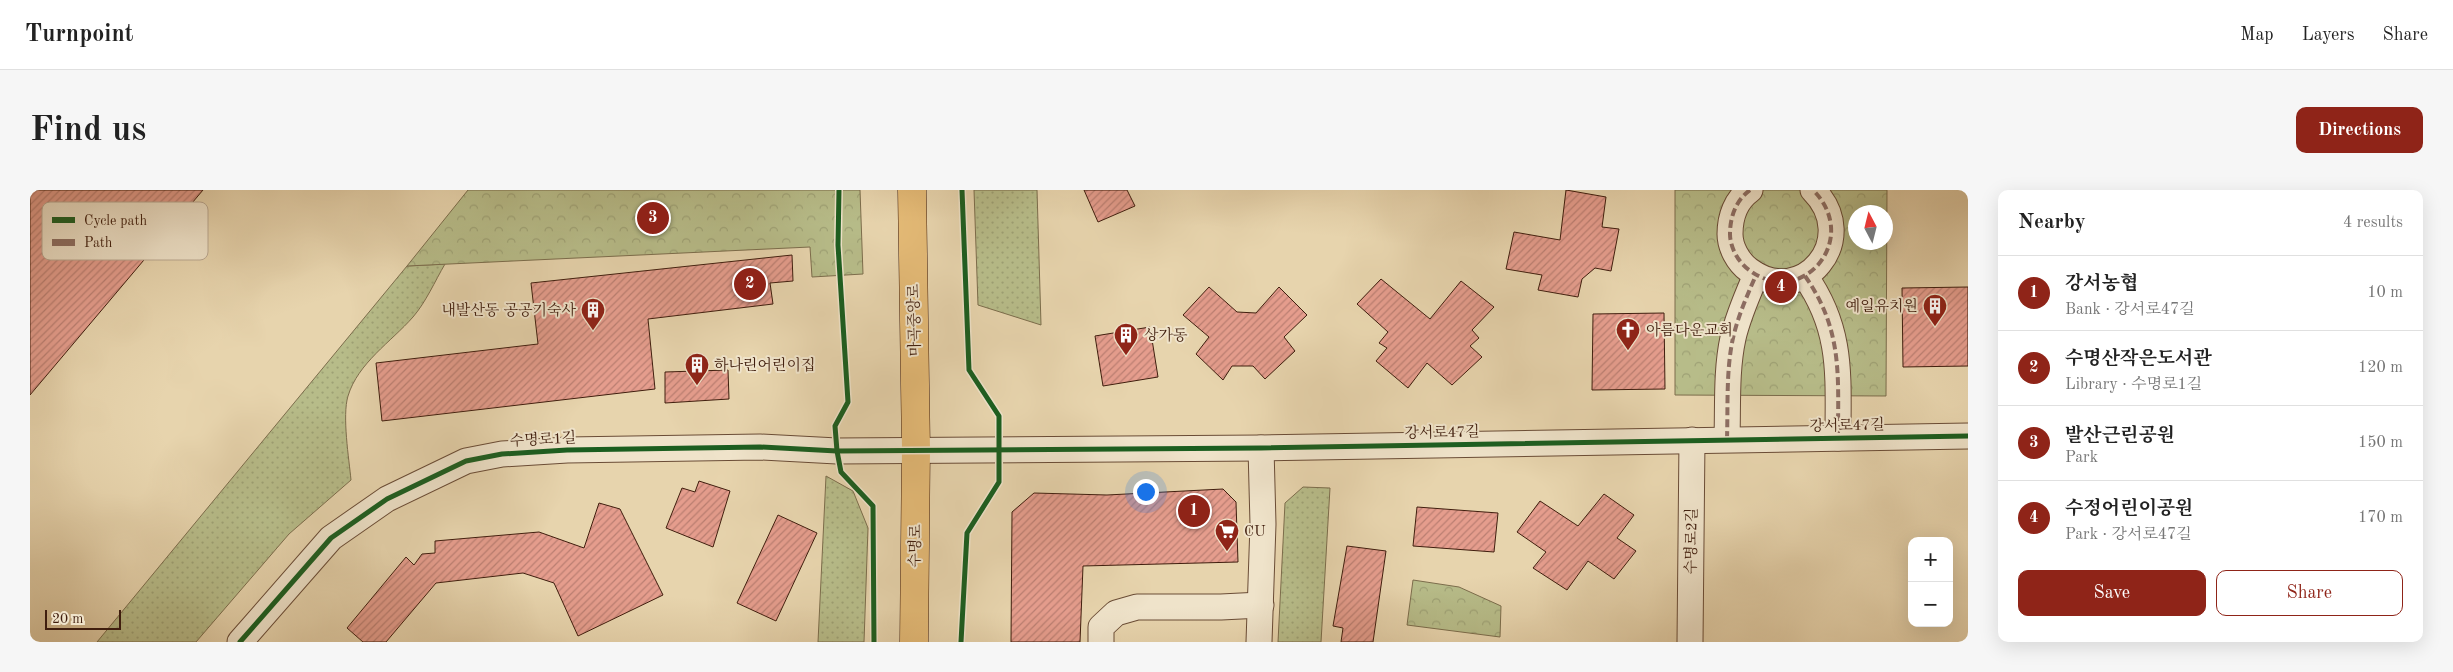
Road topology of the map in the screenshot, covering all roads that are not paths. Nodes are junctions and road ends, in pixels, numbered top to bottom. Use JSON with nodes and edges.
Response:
{"nodes":[{"id":1,"x":912,"y":190,"type":"edge"},
{"id":2,"x":1748,"y":190,"type":"edge"},
{"id":3,"x":1813,"y":190,"type":"edge"},
{"id":4,"x":1756,"y":275,"type":"junction"},
{"id":5,"x":1805,"y":276,"type":"junction"},
{"id":6,"x":1968,"y":436,"type":"edge"},
{"id":7,"x":1838,"y":438,"type":"junction"},
{"id":8,"x":1727,"y":439,"type":"junction"},
{"id":9,"x":1692,"y":440,"type":"junction"},
{"id":10,"x":1261,"y":448,"type":"junction"},
{"id":11,"x":916,"y":449,"type":"junction"},
{"id":12,"x":1261,"y":605,"type":"junction"},
{"id":13,"x":240,"y":642,"type":"edge"},
{"id":14,"x":914,"y":642,"type":"edge"},
{"id":15,"x":1101,"y":642,"type":"edge"},
{"id":16,"x":1259,"y":642,"type":"edge"},
{"id":17,"x":1690,"y":642,"type":"edge"}],
"edges":[{"from":1,"to":11,"type":"main road","name":"마곡중앙로"},
{"from":2,"to":4,"type":"street"},
{"from":3,"to":5,"type":"street"},
{"from":4,"to":5,"type":"street"},
{"from":4,"to":8,"type":"street"},
{"from":5,"to":7,"type":"street"},
{"from":6,"to":7,"type":"street","name":"강서로47길"},
{"from":7,"to":8,"type":"street","name":"강서로47길"},
{"from":8,"to":9,"type":"street","name":"강서로47길"},
{"from":9,"to":10,"type":"street","name":"강서로47길"},
{"from":9,"to":17,"type":"street","name":"수명로2길"},
{"from":10,"to":11,"type":"street","name":"강서로47길"},
{"from":10,"to":12,"type":"street"},
{"from":11,"to":13,"type":"street","name":"수명로1길"},
{"from":11,"to":14,"type":"main road","name":"수명로"},
{"from":12,"to":15,"type":"street"},
{"from":12,"to":16,"type":"street"}]}
